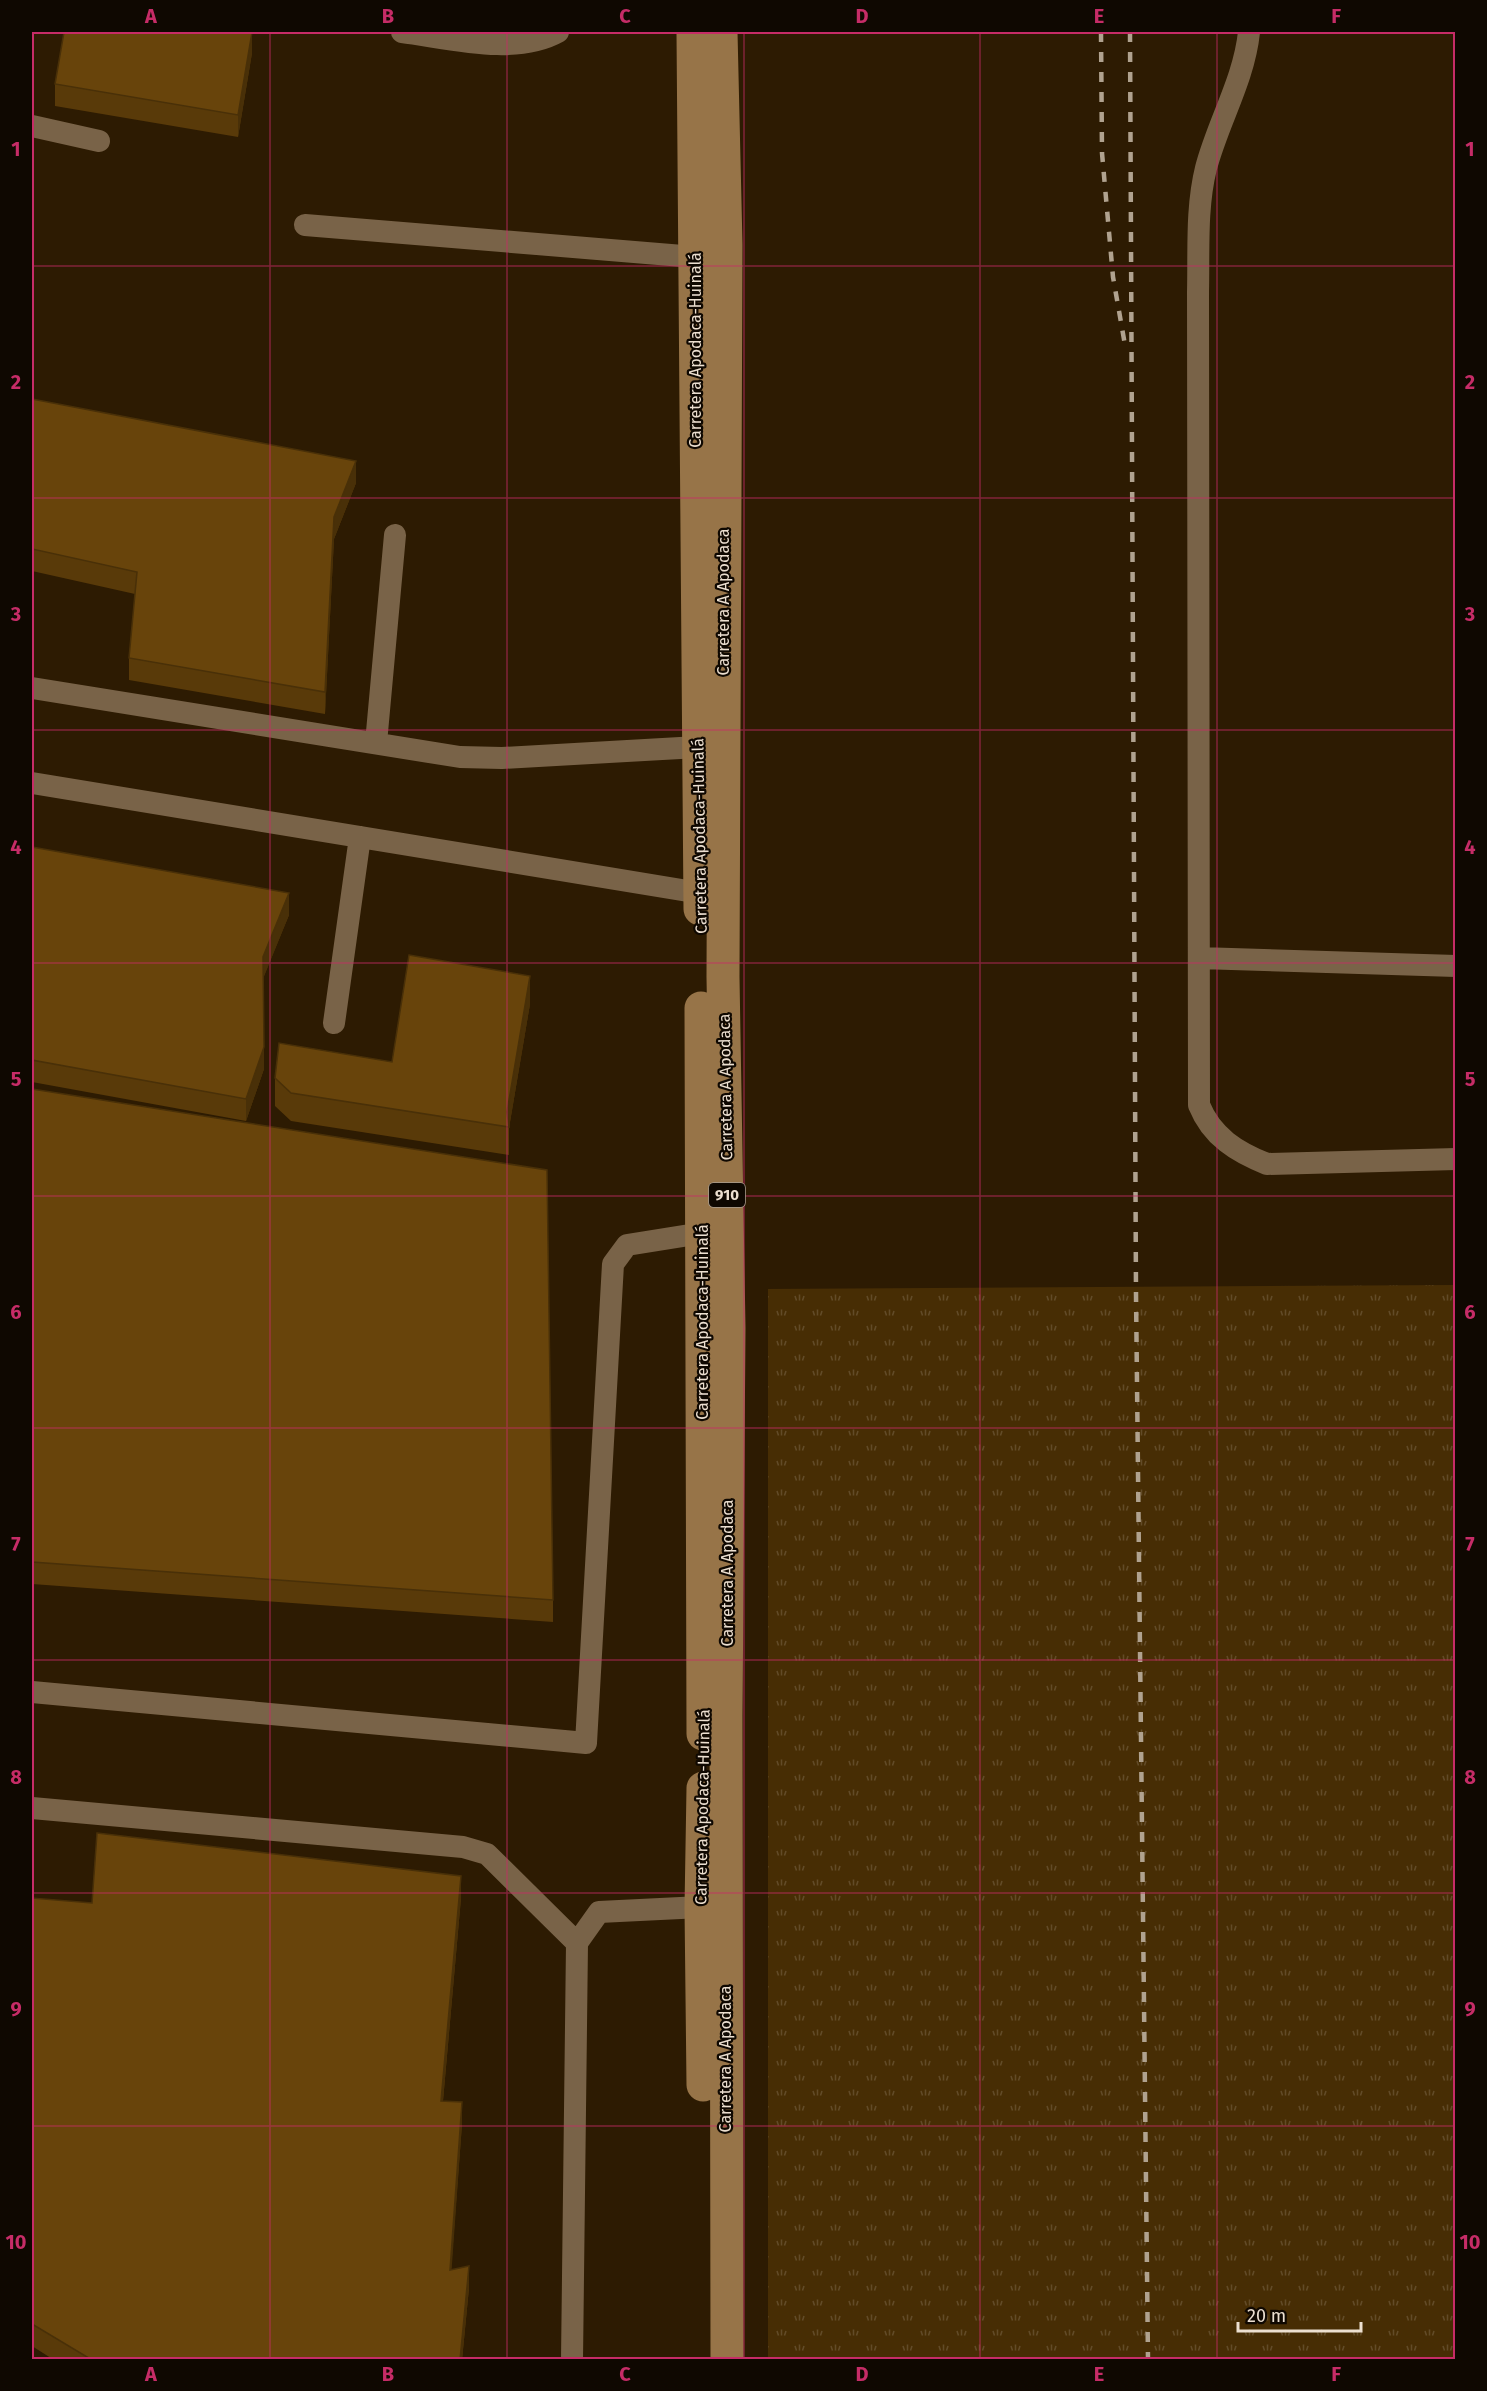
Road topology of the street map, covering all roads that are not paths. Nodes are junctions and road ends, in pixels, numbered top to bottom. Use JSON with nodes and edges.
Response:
{"nodes":[{"id":1,"x":402,"y":32,"type":"edge"},
{"id":2,"x":558,"y":32,"type":"edge"},
{"id":3,"x":693,"y":32,"type":"edge"},
{"id":4,"x":721,"y":32,"type":"edge"},
{"id":5,"x":1249,"y":32,"type":"edge"},
{"id":6,"x":32,"y":126,"type":"edge"},
{"id":7,"x":99,"y":141,"type":"dead end"},
{"id":8,"x":305,"y":225,"type":"dead end"},
{"id":9,"x":694,"y":257,"type":"junction"},
{"id":10,"x":396,"y":535,"type":"dead end"},
{"id":11,"x":32,"y":688,"type":"edge"},
{"id":12,"x":376,"y":743,"type":"junction"},
{"id":13,"x":698,"y":747,"type":"junction"},
{"id":14,"x":32,"y":783,"type":"edge"},
{"id":15,"x":360,"y":837,"type":"junction"},
{"id":16,"x":700,"y":893,"type":"junction"},
{"id":17,"x":1199,"y":958,"type":"junction"},
{"id":18,"x":1455,"y":966,"type":"edge"},
{"id":19,"x":334,"y":1023,"type":"dead end"},
{"id":20,"x":1455,"y":1159,"type":"edge"},
{"id":21,"x":702,"y":1233,"type":"junction"},
{"id":22,"x":32,"y":1692,"type":"edge"},
{"id":23,"x":32,"y":1808,"type":"edge"},
{"id":24,"x":701,"y":1907,"type":"junction"},
{"id":25,"x":577,"y":1943,"type":"junction"},
{"id":26,"x":572,"y":2360,"type":"edge"},
{"id":27,"x":705,"y":2360,"type":"edge"},
{"id":28,"x":727,"y":2360,"type":"edge"}],
"edges":[{"from":1,"to":2,"type":"lane"},
{"from":3,"to":9,"type":"main road","name":"Carretera Apodaca-Huinalá","number":"910"},
{"from":4,"to":28,"type":"main road","name":"Carretera A Apodaca","number":"910"},
{"from":5,"to":17,"type":"lane"},
{"from":6,"to":7,"type":"lane"},
{"from":8,"to":9,"type":"lane"},
{"from":9,"to":13,"type":"main road","name":"Carretera Apodaca-Huinalá","number":"910"},
{"from":10,"to":12,"type":"lane"},
{"from":11,"to":12,"type":"lane"},
{"from":12,"to":13,"type":"lane"},
{"from":13,"to":16,"type":"main road","name":"Carretera Apodaca-Huinalá","number":"910"},
{"from":14,"to":15,"type":"lane"},
{"from":15,"to":16,"type":"lane"},
{"from":15,"to":19,"type":"lane"},
{"from":16,"to":21,"type":"main road","name":"Carretera Apodaca-Huinalá","number":"910"},
{"from":17,"to":18,"type":"lane"},
{"from":17,"to":20,"type":"lane"},
{"from":21,"to":22,"type":"lane"},
{"from":21,"to":24,"type":"main road","name":"Carretera Apodaca-Huinalá","number":"910"},
{"from":23,"to":25,"type":"lane"},
{"from":24,"to":25,"type":"lane"},
{"from":24,"to":27,"type":"main road","name":"Carretera Apodaca-Huinalá","number":"910"},
{"from":25,"to":26,"type":"lane"}]}
